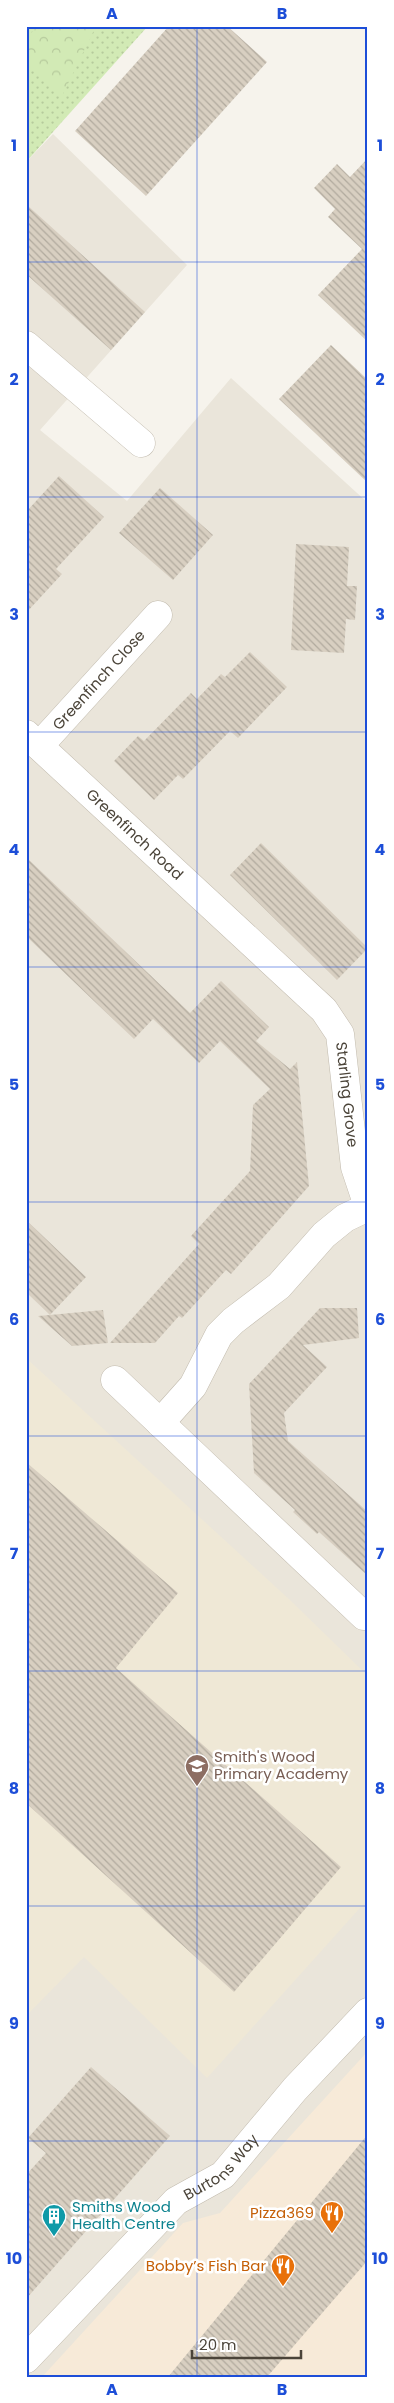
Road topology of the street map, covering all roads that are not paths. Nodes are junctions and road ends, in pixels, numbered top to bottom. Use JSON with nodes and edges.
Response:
{"nodes":[{"id":1,"x":26,"y":344,"type":"edge"},
{"id":2,"x":142,"y":443,"type":"dead end"},
{"id":3,"x":158,"y":615,"type":"dead end"},
{"id":4,"x":33,"y":740,"type":"edge"},
{"id":5,"x":242,"y":934,"type":"joint"},
{"id":6,"x":368,"y":1206,"type":"edge"},
{"id":7,"x":115,"y":1380,"type":"dead end"},
{"id":8,"x":160,"y":1423,"type":"junction"},
{"id":9,"x":364,"y":1616,"type":"dead end"},
{"id":10,"x":368,"y":2012,"type":"edge"},
{"id":11,"x":26,"y":2359,"type":"edge"}],
"edges":[{"from":1,"to":2,"type":"street"},
{"from":3,"to":4,"type":"street","name":"Greenfinch Close"},
{"from":4,"to":5,"type":"street","name":"Greenfinch Road"},
{"from":5,"to":6,"type":"street","name":"Starling Grove"},
{"from":6,"to":8,"type":"street"},
{"from":7,"to":8,"type":"street"},
{"from":8,"to":9,"type":"street"},
{"from":10,"to":11,"type":"street","name":"Burtons Way"}]}
